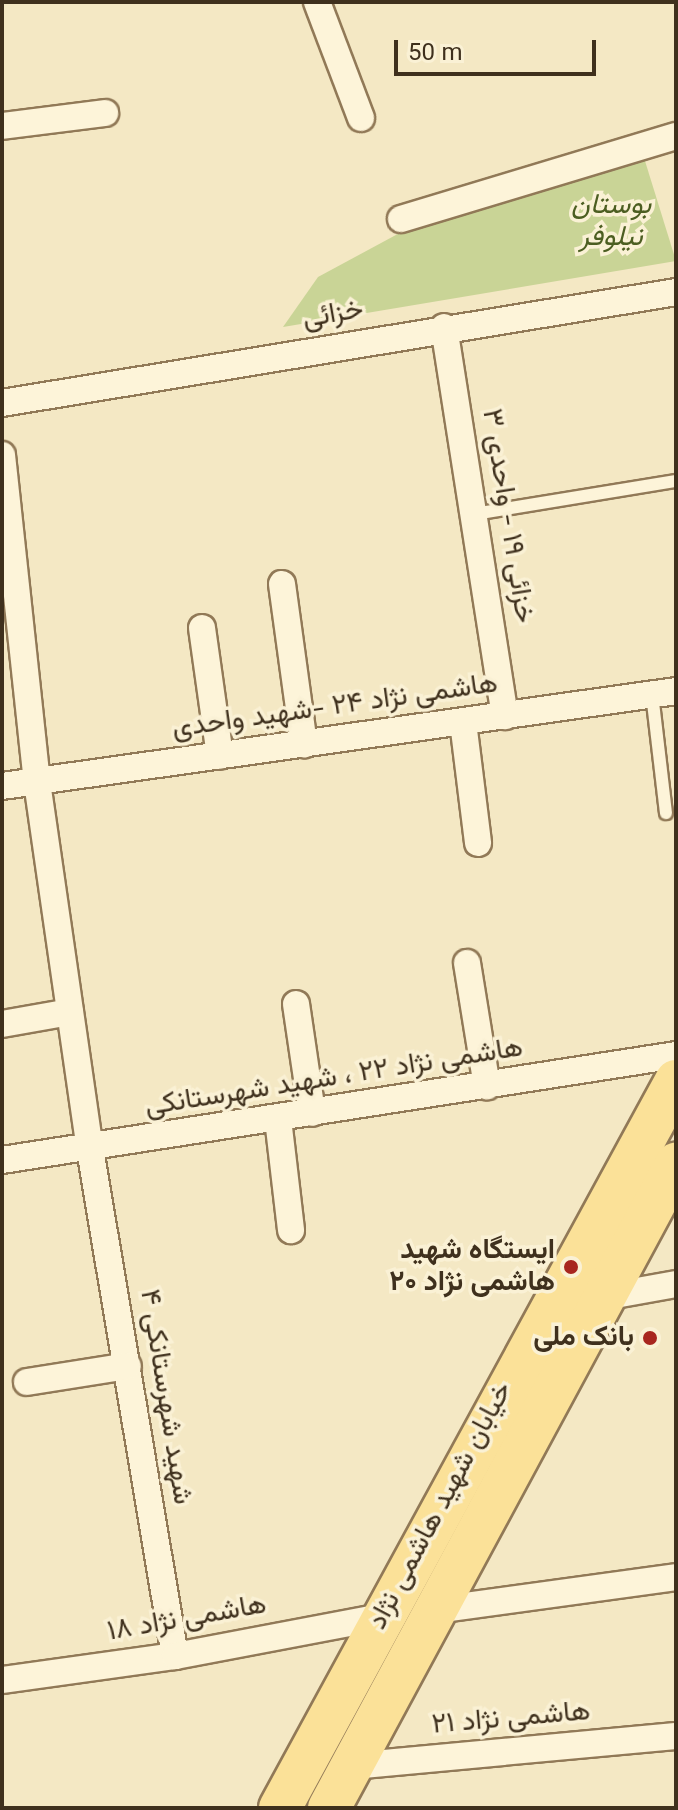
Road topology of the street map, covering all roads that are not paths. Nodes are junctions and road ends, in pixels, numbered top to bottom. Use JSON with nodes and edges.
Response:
{"nodes":[{"id":1,"x":317,"y":2,"type":"edge"},
{"id":2,"x":105,"y":113,"type":"dead end"},
{"id":3,"x":361,"y":118,"type":"dead end"},
{"id":4,"x":2,"y":126,"type":"edge"},
{"id":5,"x":676,"y":136,"type":"edge"},
{"id":6,"x":401,"y":219,"type":"dead end"},
{"id":7,"x":676,"y":292,"type":"edge"},
{"id":8,"x":444,"y":327,"type":"junction"},
{"id":9,"x":2,"y":403,"type":"edge"},
{"id":10,"x":2,"y":455,"type":"edge"},
{"id":11,"x":676,"y":481,"type":"edge"},
{"id":12,"x":474,"y":514,"type":"junction"},
{"id":13,"x":282,"y":584,"type":"dead end"},
{"id":14,"x":202,"y":628,"type":"dead end"},
{"id":15,"x":664,"y":692,"type":"edge"},
{"id":16,"x":505,"y":716,"type":"junction"},
{"id":17,"x":463,"y":722,"type":"junction"},
{"id":18,"x":304,"y":744,"type":"junction"},
{"id":19,"x":220,"y":756,"type":"junction"},
{"id":20,"x":37,"y":782,"type":"junction"},
{"id":21,"x":2,"y":786,"type":"edge"},
{"id":22,"x":666,"y":813,"type":"dead end"},
{"id":23,"x":478,"y":843,"type":"dead end"},
{"id":24,"x":467,"y":963,"type":"dead end"},
{"id":25,"x":296,"y":1004,"type":"dead end"},
{"id":26,"x":70,"y":1012,"type":"junction"},
{"id":27,"x":2,"y":1024,"type":"edge"},
{"id":28,"x":676,"y":1055,"type":"edge"},
{"id":29,"x":676,"y":1081,"type":"edge"},
{"id":30,"x":487,"y":1086,"type":"junction"},
{"id":31,"x":312,"y":1113,"type":"junction"},
{"id":32,"x":278,"y":1119,"type":"junction"},
{"id":33,"x":90,"y":1149,"type":"junction"},
{"id":34,"x":2,"y":1160,"type":"edge"},
{"id":35,"x":676,"y":1164,"type":"edge"},
{"id":36,"x":291,"y":1230,"type":"dead end"},
{"id":37,"x":676,"y":1284,"type":"edge"},
{"id":38,"x":604,"y":1297,"type":"junction"},
{"id":39,"x":128,"y":1366,"type":"junction"},
{"id":40,"x":27,"y":1382,"type":"dead end"},
{"id":41,"x":676,"y":1577,"type":"edge"},
{"id":42,"x":435,"y":1610,"type":"junction"},
{"id":43,"x":381,"y":1617,"type":"junction"},
{"id":44,"x":175,"y":1656,"type":"junction"},
{"id":45,"x":2,"y":1680,"type":"edge"},
{"id":46,"x":676,"y":1736,"type":"edge"},
{"id":47,"x":352,"y":1766,"type":"junction"},
{"id":48,"x":280,"y":1808,"type":"edge"},
{"id":49,"x":329,"y":1808,"type":"edge"}],
"edges":[{"from":1,"to":3,"type":"street"},
{"from":2,"to":4,"type":"street"},
{"from":5,"to":6,"type":"street"},
{"from":7,"to":8,"type":"street","name":"خزائی"},
{"from":8,"to":9,"type":"street","name":"خزائی"},
{"from":8,"to":12,"type":"street","name":"خزائی ۱۹ - واحدی ۳"},
{"from":10,"to":20,"type":"street","name":"شهید شهرستانکی ۴"},
{"from":11,"to":12,"type":"lane"},
{"from":12,"to":16,"type":"street","name":"خزائی ۱۹ - واحدی ۳"},
{"from":13,"to":18,"type":"street"},
{"from":14,"to":19,"type":"street"},
{"from":15,"to":16,"type":"street","name":"هاشمی نژاد ۲۴ -شهید واحدی"},
{"from":15,"to":22,"type":"lane"},
{"from":16,"to":17,"type":"street","name":"هاشمی نژاد ۲۴ -شهید واحدی"},
{"from":17,"to":18,"type":"street","name":"هاشمی نژاد ۲۴ -شهید واحدی"},
{"from":17,"to":23,"type":"street"},
{"from":18,"to":19,"type":"street","name":"هاشمی نژاد ۲۴ -شهید واحدی"},
{"from":19,"to":20,"type":"street","name":"هاشمی نژاد ۲۴ -شهید واحدی"},
{"from":20,"to":21,"type":"street","name":"هاشمی نژاد ۲۴ -شهید واحدی"},
{"from":20,"to":26,"type":"street","name":"شهید شهرستانکی ۴"},
{"from":24,"to":30,"type":"street"},
{"from":25,"to":31,"type":"street"},
{"from":26,"to":27,"type":"street"},
{"from":26,"to":33,"type":"street","name":"شهید شهرستانکی ۴"},
{"from":28,"to":30,"type":"street","name":"هاشمی نژاد ۲۲ ، شهید شهرستانکی"},
{"from":29,"to":43,"type":"main road","name":"خیابان شهید هاشمی نژاد"},
{"from":30,"to":31,"type":"street","name":"هاشمی نژاد ۲۲ ، شهید شهرستانکی"},
{"from":31,"to":32,"type":"street","name":"هاشمی نژاد ۲۲ ، شهید شهرستانکی"},
{"from":32,"to":33,"type":"street","name":"هاشمی نژاد ۲۲ ، شهید شهرستانکی"},
{"from":32,"to":36,"type":"street"},
{"from":33,"to":34,"type":"street","name":"هاشمی نژاد ۲۲ ، شهید شهرستانکی"},
{"from":33,"to":39,"type":"street","name":"شهید شهرستانکی ۴"},
{"from":35,"to":38,"type":"main road","name":"خیابان شهید هاشمی نژاد"},
{"from":37,"to":38,"type":"street"},
{"from":38,"to":42,"type":"main road","name":"خیابان شهید هاشمی نژاد"},
{"from":39,"to":40,"type":"street"},
{"from":39,"to":44,"type":"street","name":"شهید شهرستانکی ۴"},
{"from":41,"to":42,"type":"street"},
{"from":42,"to":47,"type":"main road","name":"خیابان شهید هاشمی نژاد"},
{"from":43,"to":44,"type":"street","name":"هاشمی نژاد ۱۸"},
{"from":43,"to":48,"type":"main road","name":"خیابان شهید هاشمی نژاد"},
{"from":44,"to":45,"type":"street","name":"هاشمی نژاد ۱۸"},
{"from":46,"to":47,"type":"street","name":"هاشمی نژاد ۲۱"},
{"from":47,"to":49,"type":"main road","name":"خیابان شهید هاشمی نژاد"}]}
